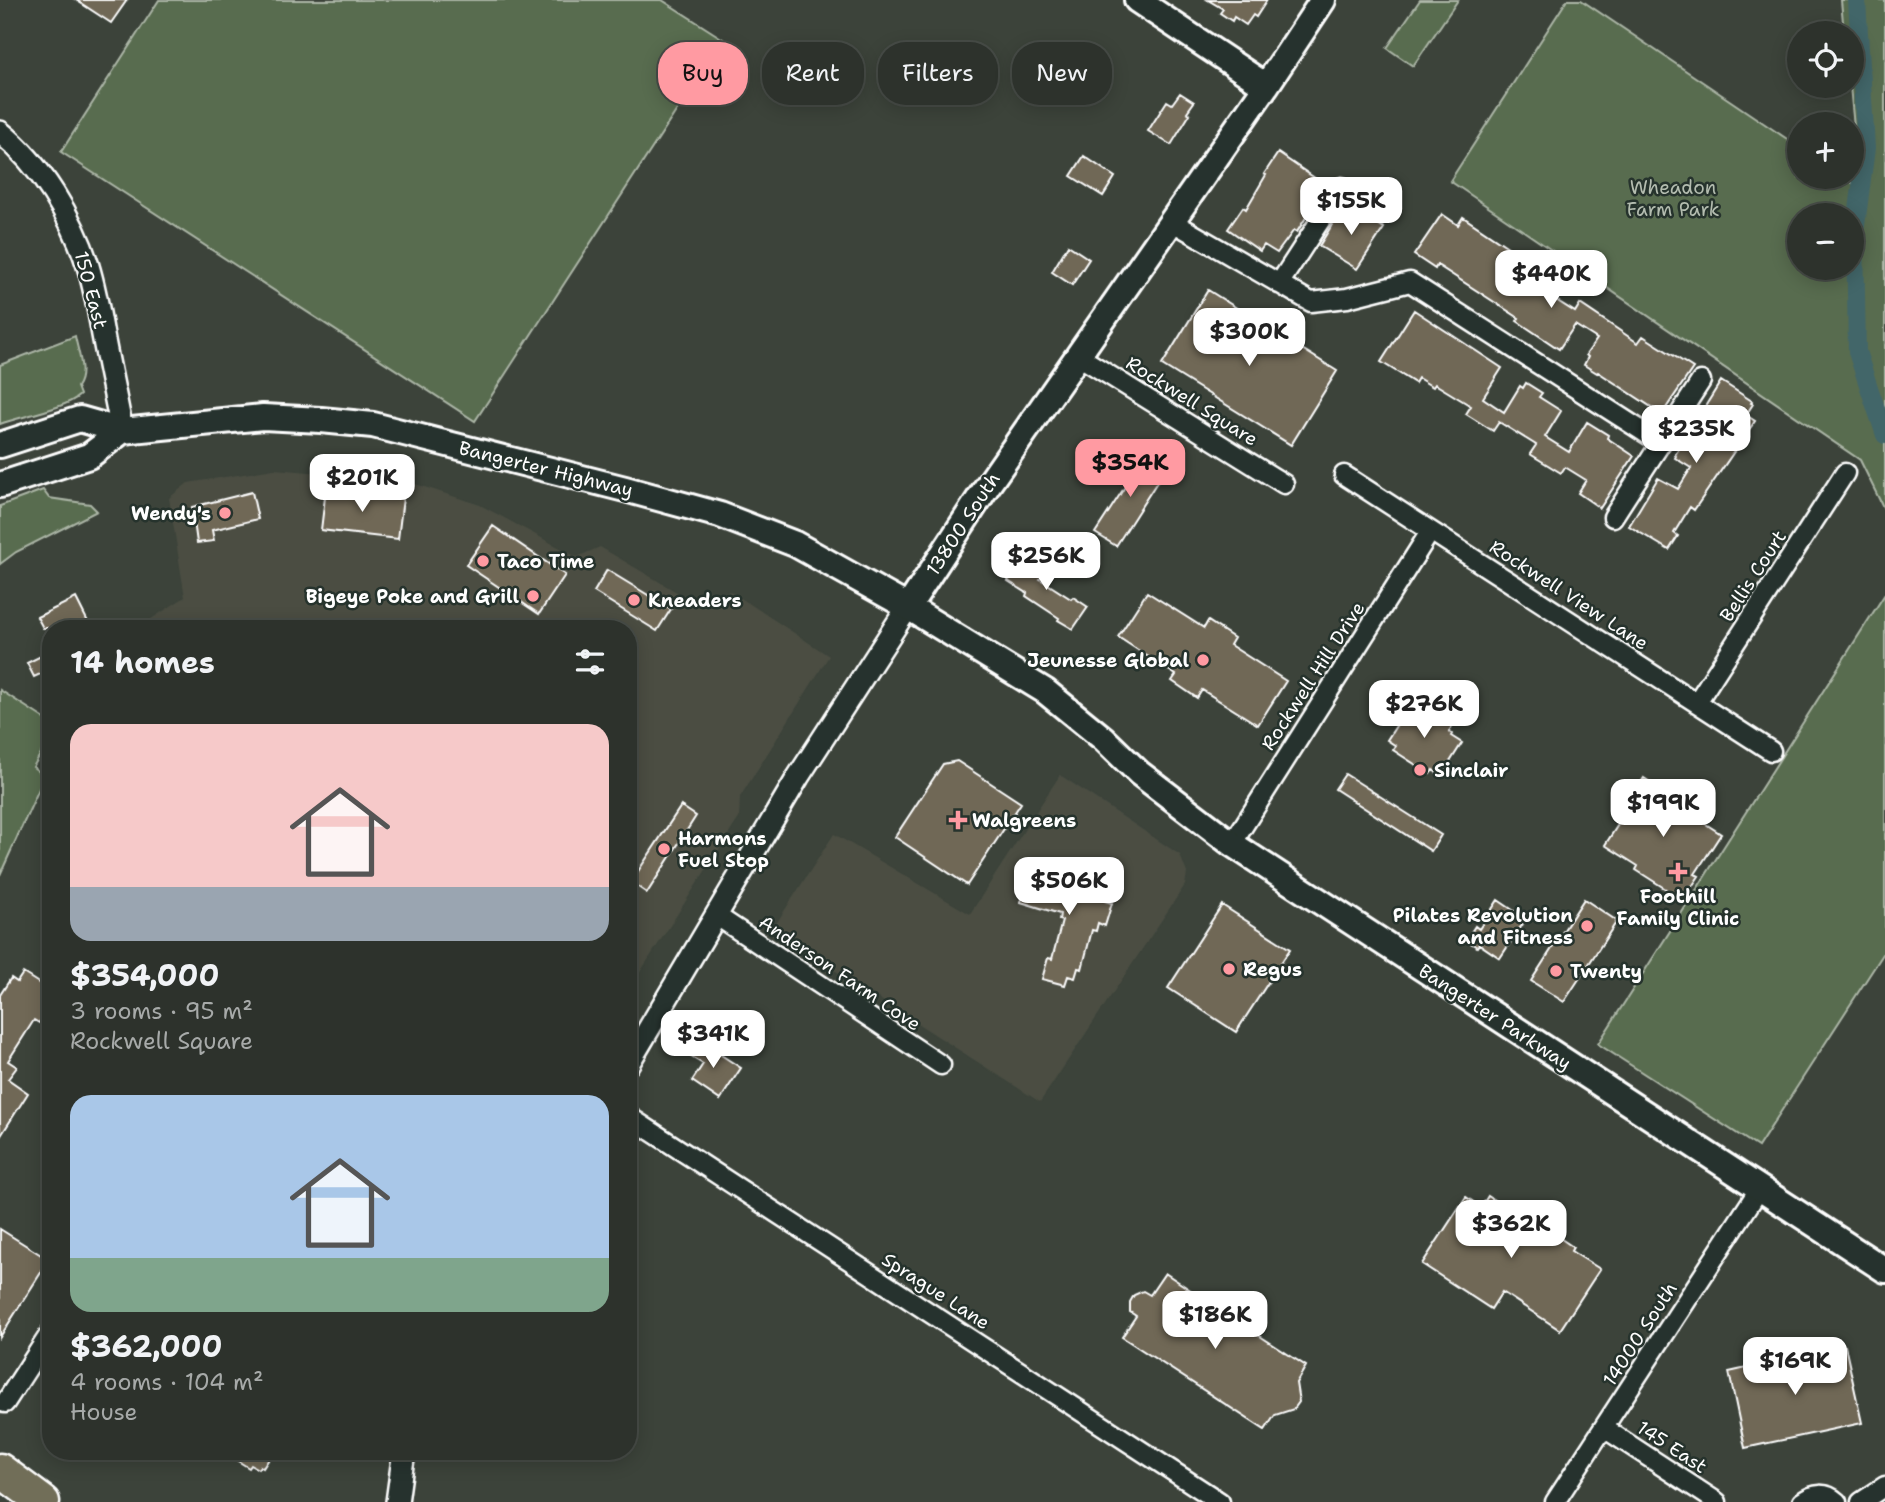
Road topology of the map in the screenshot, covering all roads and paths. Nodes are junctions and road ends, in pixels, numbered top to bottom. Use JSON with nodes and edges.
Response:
{"nodes":[{"id":1,"x":1137,"y":0,"type":"edge"},
{"id":2,"x":1323,"y":0,"type":"edge"},
{"id":3,"x":1266,"y":86,"type":"junction"},
{"id":4,"x":0,"y":132,"type":"edge"},
{"id":5,"x":1342,"y":187,"type":"dead end"},
{"id":6,"x":1171,"y":221,"type":"junction"},
{"id":7,"x":1279,"y":284,"type":"junction"},
{"id":8,"x":1077,"y":355,"type":"junction"},
{"id":9,"x":1701,"y":382,"type":"dead end"},
{"id":10,"x":122,"y":431,"type":"junction"},
{"id":11,"x":1661,"y":443,"type":"junction"},
{"id":12,"x":0,"y":446,"type":"edge"},
{"id":13,"x":1845,"y":473,"type":"dead end"},
{"id":14,"x":1344,"y":475,"type":"dead end"},
{"id":15,"x":1284,"y":484,"type":"dead end"},
{"id":16,"x":0,"y":485,"type":"edge"},
{"id":17,"x":1613,"y":517,"type":"dead end"},
{"id":18,"x":1430,"y":532,"type":"junction"},
{"id":19,"x":908,"y":607,"type":"junction"},
{"id":20,"x":1697,"y":702,"type":"junction"},
{"id":21,"x":1771,"y":751,"type":"dead end"},
{"id":22,"x":1232,"y":844,"type":"junction"},
{"id":23,"x":717,"y":916,"type":"junction"},
{"id":24,"x":637,"y":1049,"type":"edge"},
{"id":25,"x":940,"y":1065,"type":"dead end"},
{"id":26,"x":637,"y":1122,"type":"edge"},
{"id":27,"x":1759,"y":1188,"type":"junction"},
{"id":28,"x":1885,"y":1270,"type":"edge"},
{"id":29,"x":42,"y":1346,"type":"edge"},
{"id":30,"x":5,"y":1403,"type":"dead end"},
{"id":31,"x":1604,"y":1428,"type":"junction"},
{"id":32,"x":403,"y":1460,"type":"edge"},
{"id":33,"x":0,"y":1470,"type":"edge"},
{"id":34,"x":1885,"y":1486,"type":"edge"},
{"id":35,"x":43,"y":1502,"type":"edge"},
{"id":36,"x":397,"y":1502,"type":"edge"},
{"id":37,"x":1220,"y":1502,"type":"edge"},
{"id":38,"x":1555,"y":1502,"type":"edge"},
{"id":39,"x":1717,"y":1502,"type":"edge"},
{"id":40,"x":1802,"y":1502,"type":"edge"},
{"id":41,"x":1838,"y":1502,"type":"edge"},
{"id":42,"x":1861,"y":1502,"type":"edge"}],
"edges":[{"from":1,"to":3,"type":"main road"},
{"from":2,"to":3,"type":"main road","name":"13800 South"},
{"from":3,"to":6,"type":"main road","name":"13800 South"},
{"from":4,"to":10,"type":"street","name":"150 East"},
{"from":5,"to":7,"type":"street"},
{"from":6,"to":7,"type":"street"},
{"from":6,"to":8,"type":"main road","name":"13800 South"},
{"from":7,"to":11,"type":"street"},
{"from":8,"to":15,"type":"street","name":"Rockwell Square"},
{"from":8,"to":19,"type":"main road","name":"13800 South"},
{"from":9,"to":11,"type":"street"},
{"from":10,"to":12,"type":"main road","name":"Bangerter Highway"},
{"from":10,"to":16,"type":"main road"},
{"from":10,"to":19,"type":"main road","name":"Bangerter Highway"},
{"from":11,"to":17,"type":"street"},
{"from":13,"to":20,"type":"street","name":"Bellis Court"},
{"from":14,"to":18,"type":"street","name":"Rockwell View Lane"},
{"from":18,"to":20,"type":"street","name":"Rockwell View Lane"},
{"from":18,"to":22,"type":"street","name":"Rockwell Hill Drive"},
{"from":19,"to":22,"type":"main road","name":"Bangerter Parkway"},
{"from":19,"to":23,"type":"street","name":"13800 South"},
{"from":20,"to":21,"type":"street","name":"Rockwell View Lane"},
{"from":22,"to":27,"type":"main road","name":"Bangerter Parkway"},
{"from":23,"to":24,"type":"street","name":"13800 South"},
{"from":23,"to":25,"type":"street","name":"Anderson Farm Cove"},
{"from":26,"to":37,"type":"street","name":"Sprague Lane"},
{"from":27,"to":28,"type":"main road","name":"Bangerter Parkway"},
{"from":27,"to":31,"type":"street","name":"14000 South"},
{"from":29,"to":30,"type":"street"},
{"from":31,"to":38,"type":"street","name":"14000 South"},
{"from":31,"to":39,"type":"street","name":"145 East"},
{"from":32,"to":36,"type":"street"},
{"from":33,"to":35,"type":"highway"},
{"from":34,"to":42,"type":"street"},
{"from":40,"to":41,"type":"street"}]}
